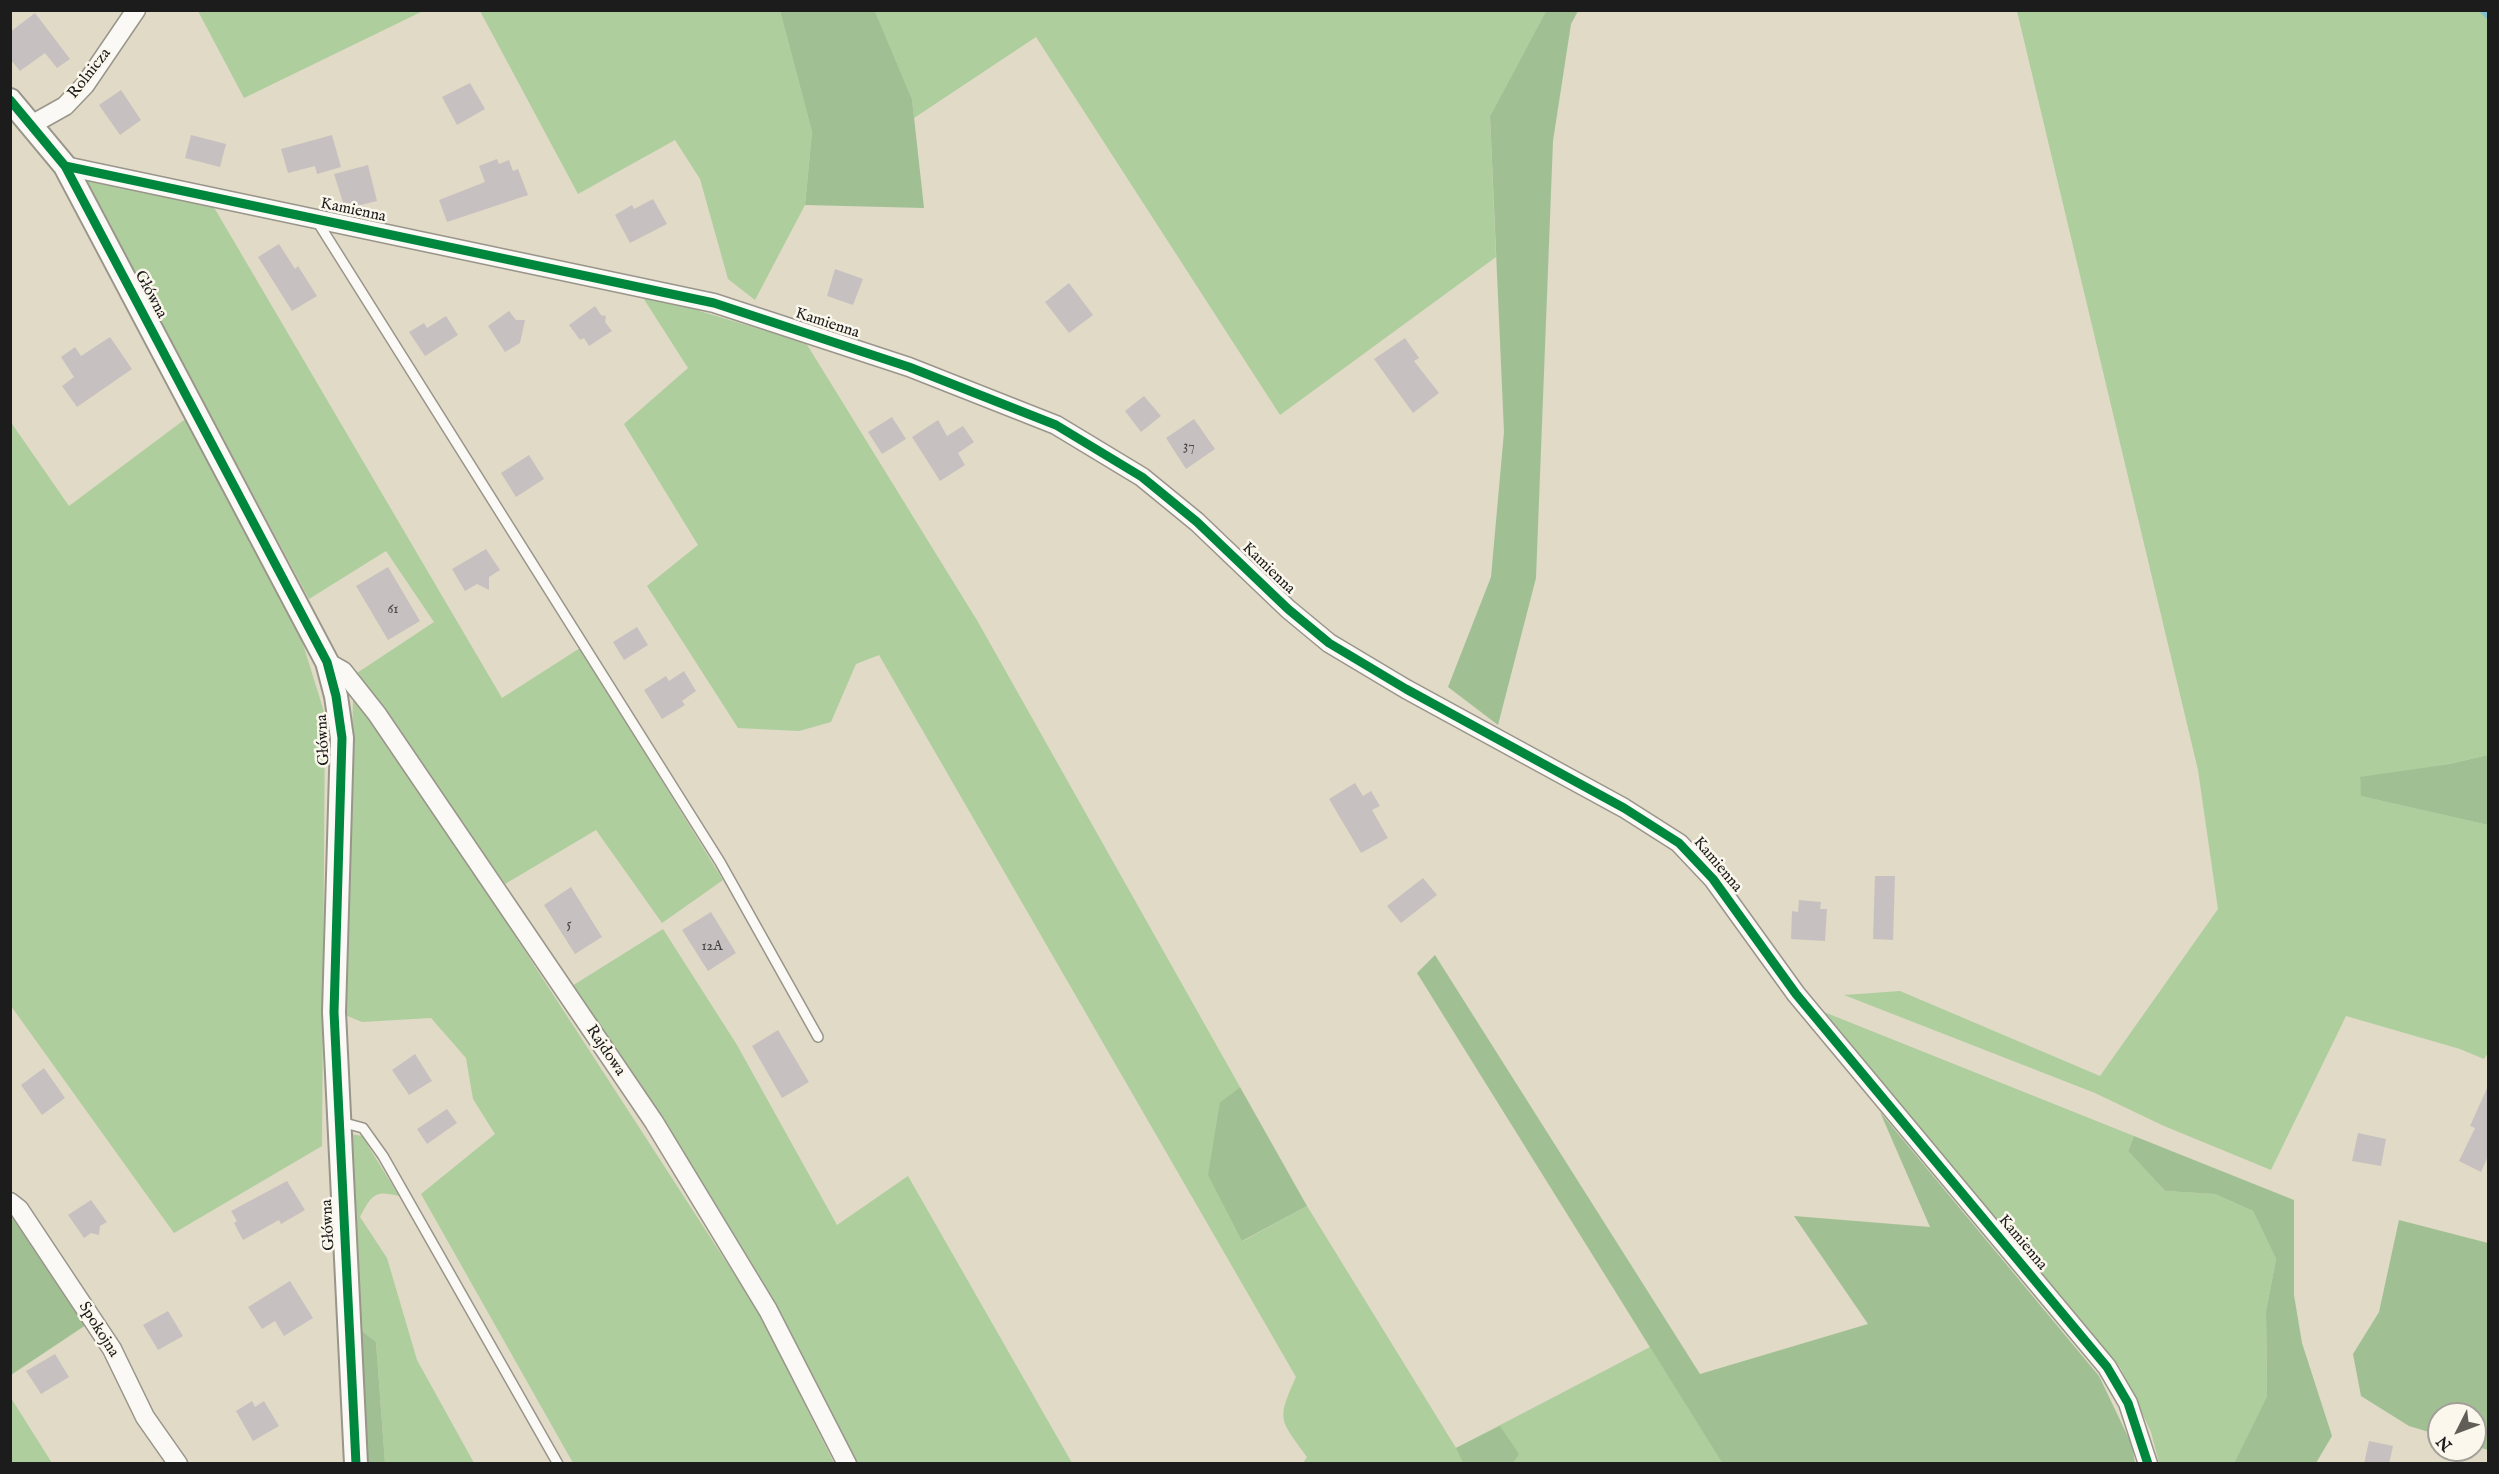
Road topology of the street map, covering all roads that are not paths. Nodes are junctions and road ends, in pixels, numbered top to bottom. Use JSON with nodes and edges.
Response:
{"nodes":[{"id":1,"x":136,"y":10,"type":"edge"},
{"id":2,"x":10,"y":100,"type":"edge"},
{"id":3,"x":31,"y":125,"type":"junction"},
{"id":4,"x":65,"y":166,"type":"junction"},
{"id":5,"x":316,"y":219,"type":"junction"},
{"id":6,"x":327,"y":662,"type":"junction"},
{"id":7,"x":818,"y":1037,"type":"dead end"},
{"id":8,"x":339,"y":1122,"type":"junction"},
{"id":9,"x":10,"y":1202,"type":"edge"},
{"id":10,"x":178,"y":1464,"type":"edge"},
{"id":11,"x":356,"y":1464,"type":"edge"},
{"id":12,"x":558,"y":1464,"type":"edge"},
{"id":13,"x":847,"y":1464,"type":"edge"},
{"id":14,"x":2148,"y":1464,"type":"edge"}],
"edges":[{"from":1,"to":3,"type":"street","name":"Rolnicza"},
{"from":2,"to":3,"type":"street","name":"Główna"},
{"from":3,"to":4,"type":"street","name":"Główna"},
{"from":4,"to":5,"type":"street","name":"Kamienna"},
{"from":4,"to":6,"type":"street","name":"Główna"},
{"from":5,"to":7,"type":"lane"},
{"from":5,"to":14,"type":"street","name":"Kamienna"},
{"from":6,"to":8,"type":"street","name":"Główna"},
{"from":6,"to":13,"type":"street","name":"Rajdowa"},
{"from":8,"to":11,"type":"street","name":"Główna"},
{"from":8,"to":12,"type":"lane"},
{"from":9,"to":10,"type":"street","name":"Spokojna"}]}
